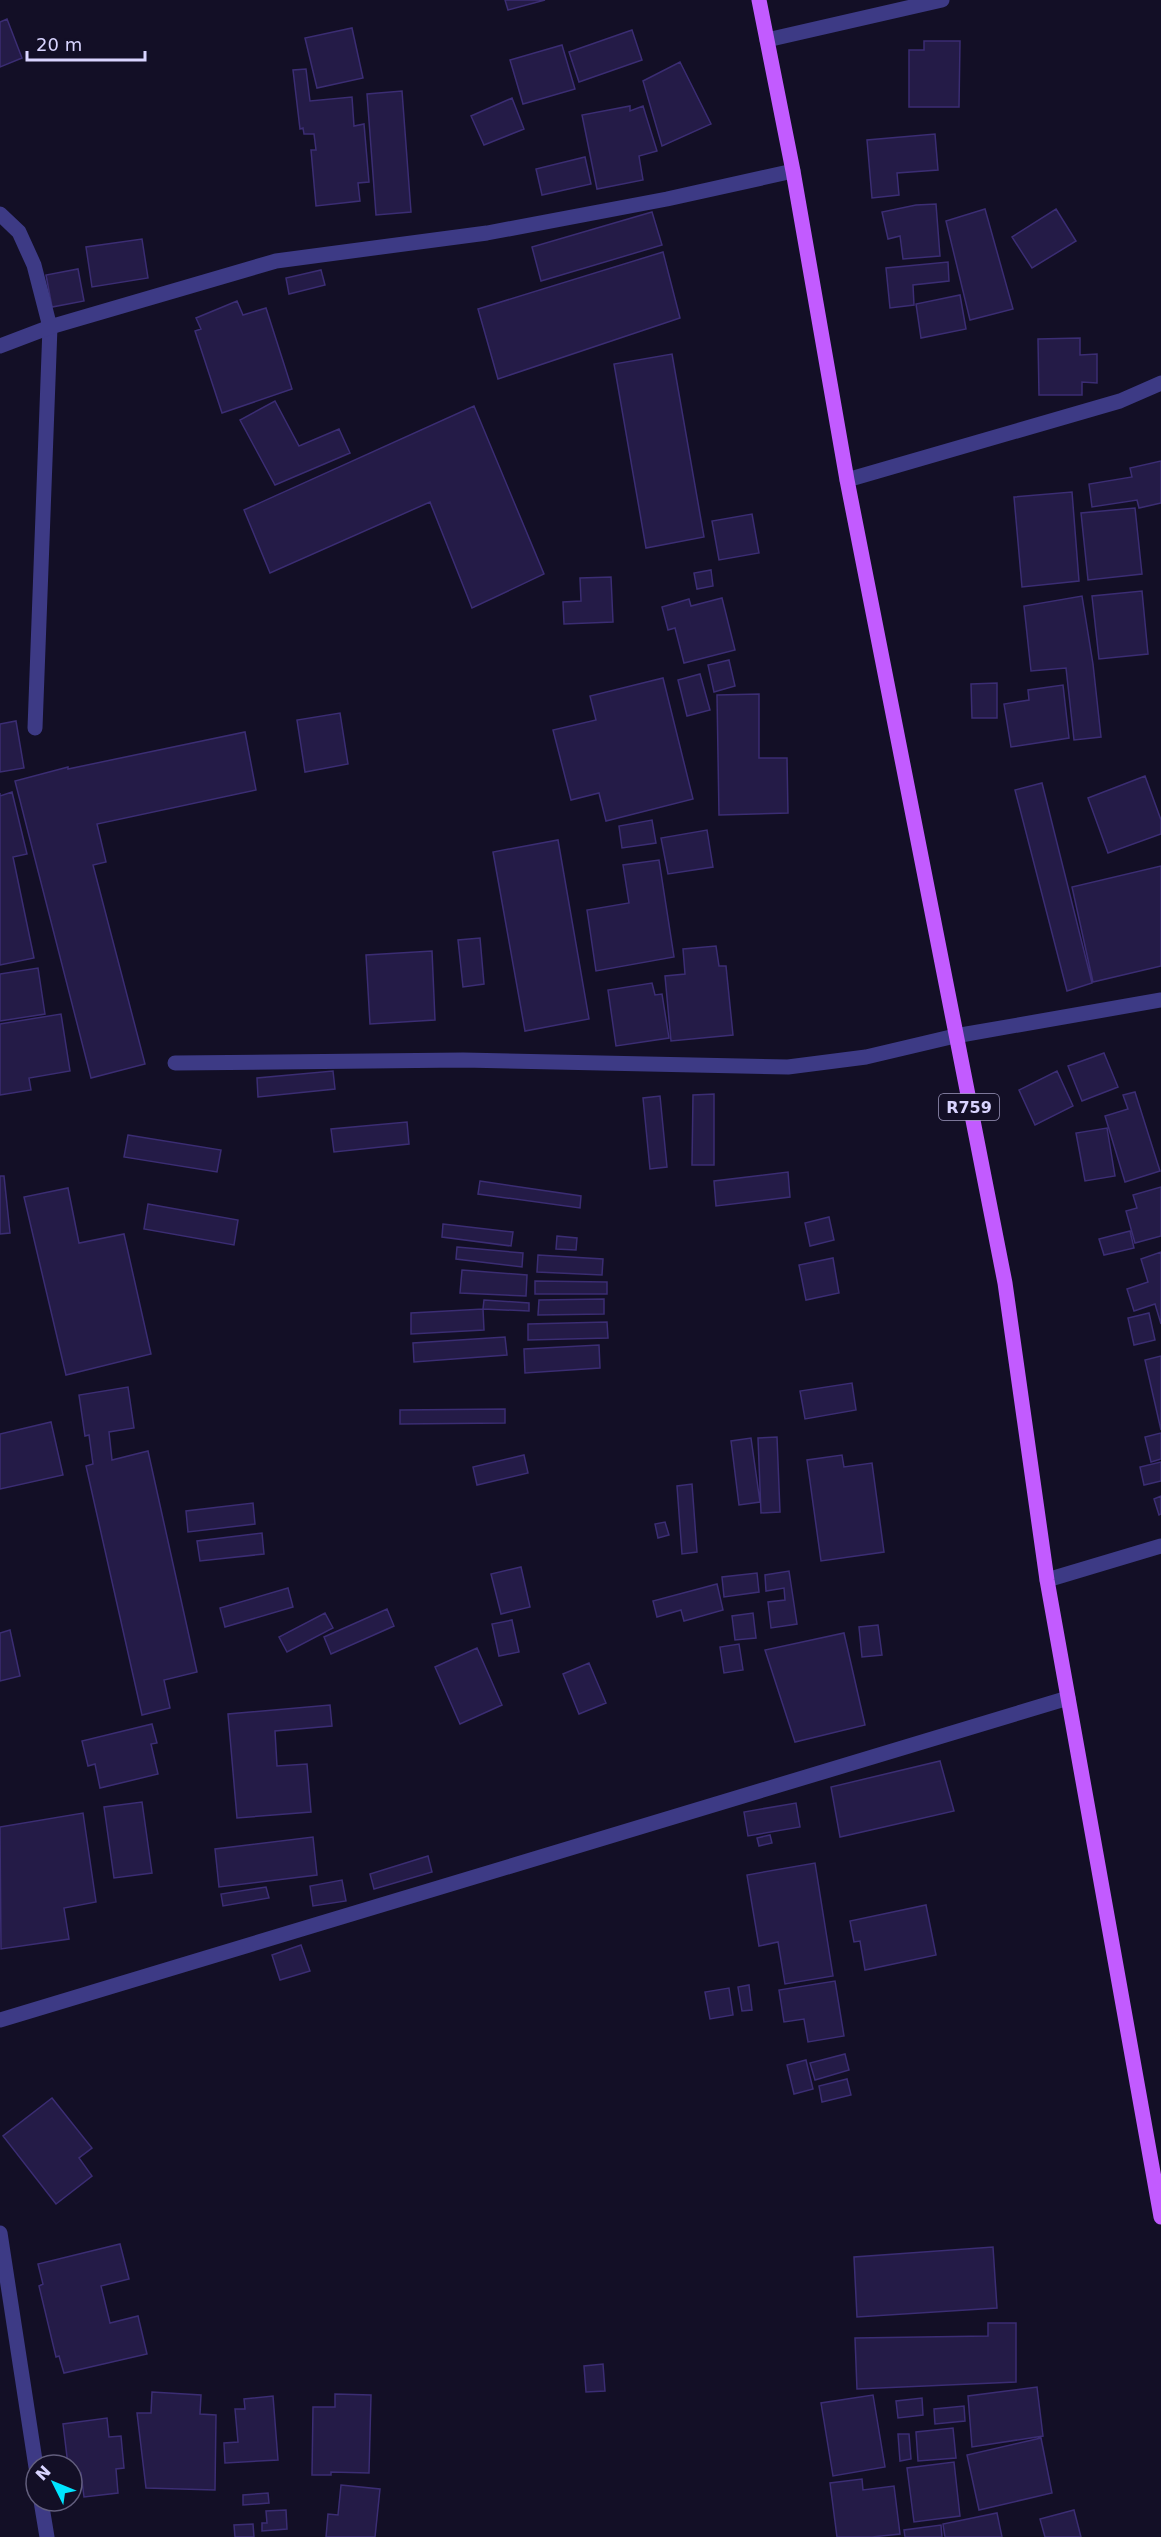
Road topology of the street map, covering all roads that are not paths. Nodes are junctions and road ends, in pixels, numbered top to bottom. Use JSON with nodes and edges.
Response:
{"nodes":[{"id":1,"x":759,"y":0,"type":"edge"},
{"id":2,"x":942,"y":0,"type":"edge"},
{"id":3,"x":767,"y":40,"type":"junction"},
{"id":4,"x":793,"y":171,"type":"junction"},
{"id":5,"x":0,"y":214,"type":"edge"},
{"id":6,"x":50,"y":327,"type":"junction"},
{"id":7,"x":0,"y":346,"type":"edge"},
{"id":8,"x":1161,"y":383,"type":"edge"},
{"id":9,"x":847,"y":480,"type":"junction"},
{"id":10,"x":34,"y":728,"type":"dead end"},
{"id":11,"x":1161,"y":1000,"type":"edge"},
{"id":12,"x":955,"y":1036,"type":"junction"},
{"id":13,"x":175,"y":1063,"type":"dead end"},
{"id":14,"x":1161,"y":1546,"type":"edge"},
{"id":15,"x":1047,"y":1580,"type":"junction"},
{"id":16,"x":1068,"y":1698,"type":"junction"},
{"id":17,"x":0,"y":2020,"type":"edge"},
{"id":18,"x":1161,"y":2217,"type":"edge"},
{"id":19,"x":0,"y":2234,"type":"edge"},
{"id":20,"x":2,"y":2265,"type":"edge"},
{"id":21,"x":33,"y":2453,"type":"edge"},
{"id":22,"x":43,"y":2513,"type":"edge"},
{"id":23,"x":47,"y":2537,"type":"edge"}],
"edges":[{"from":1,"to":3,"type":"main road","number":"R759"},
{"from":2,"to":3,"type":"street"},
{"from":3,"to":4,"type":"main road","number":"R759"},
{"from":4,"to":6,"type":"street"},
{"from":4,"to":9,"type":"main road","number":"R759"},
{"from":5,"to":6,"type":"street"},
{"from":6,"to":7,"type":"street"},
{"from":6,"to":10,"type":"street"},
{"from":8,"to":9,"type":"street"},
{"from":9,"to":12,"type":"main road","number":"R759"},
{"from":11,"to":12,"type":"street"},
{"from":12,"to":13,"type":"street"},
{"from":12,"to":15,"type":"main road","number":"R759"},
{"from":14,"to":15,"type":"street"},
{"from":15,"to":16,"type":"main road","number":"R759"},
{"from":16,"to":17,"type":"street"},
{"from":16,"to":18,"type":"main road","number":"R759"},
{"from":19,"to":20,"type":"street"},
{"from":20,"to":21,"type":"street"},
{"from":22,"to":23,"type":"street"}]}
